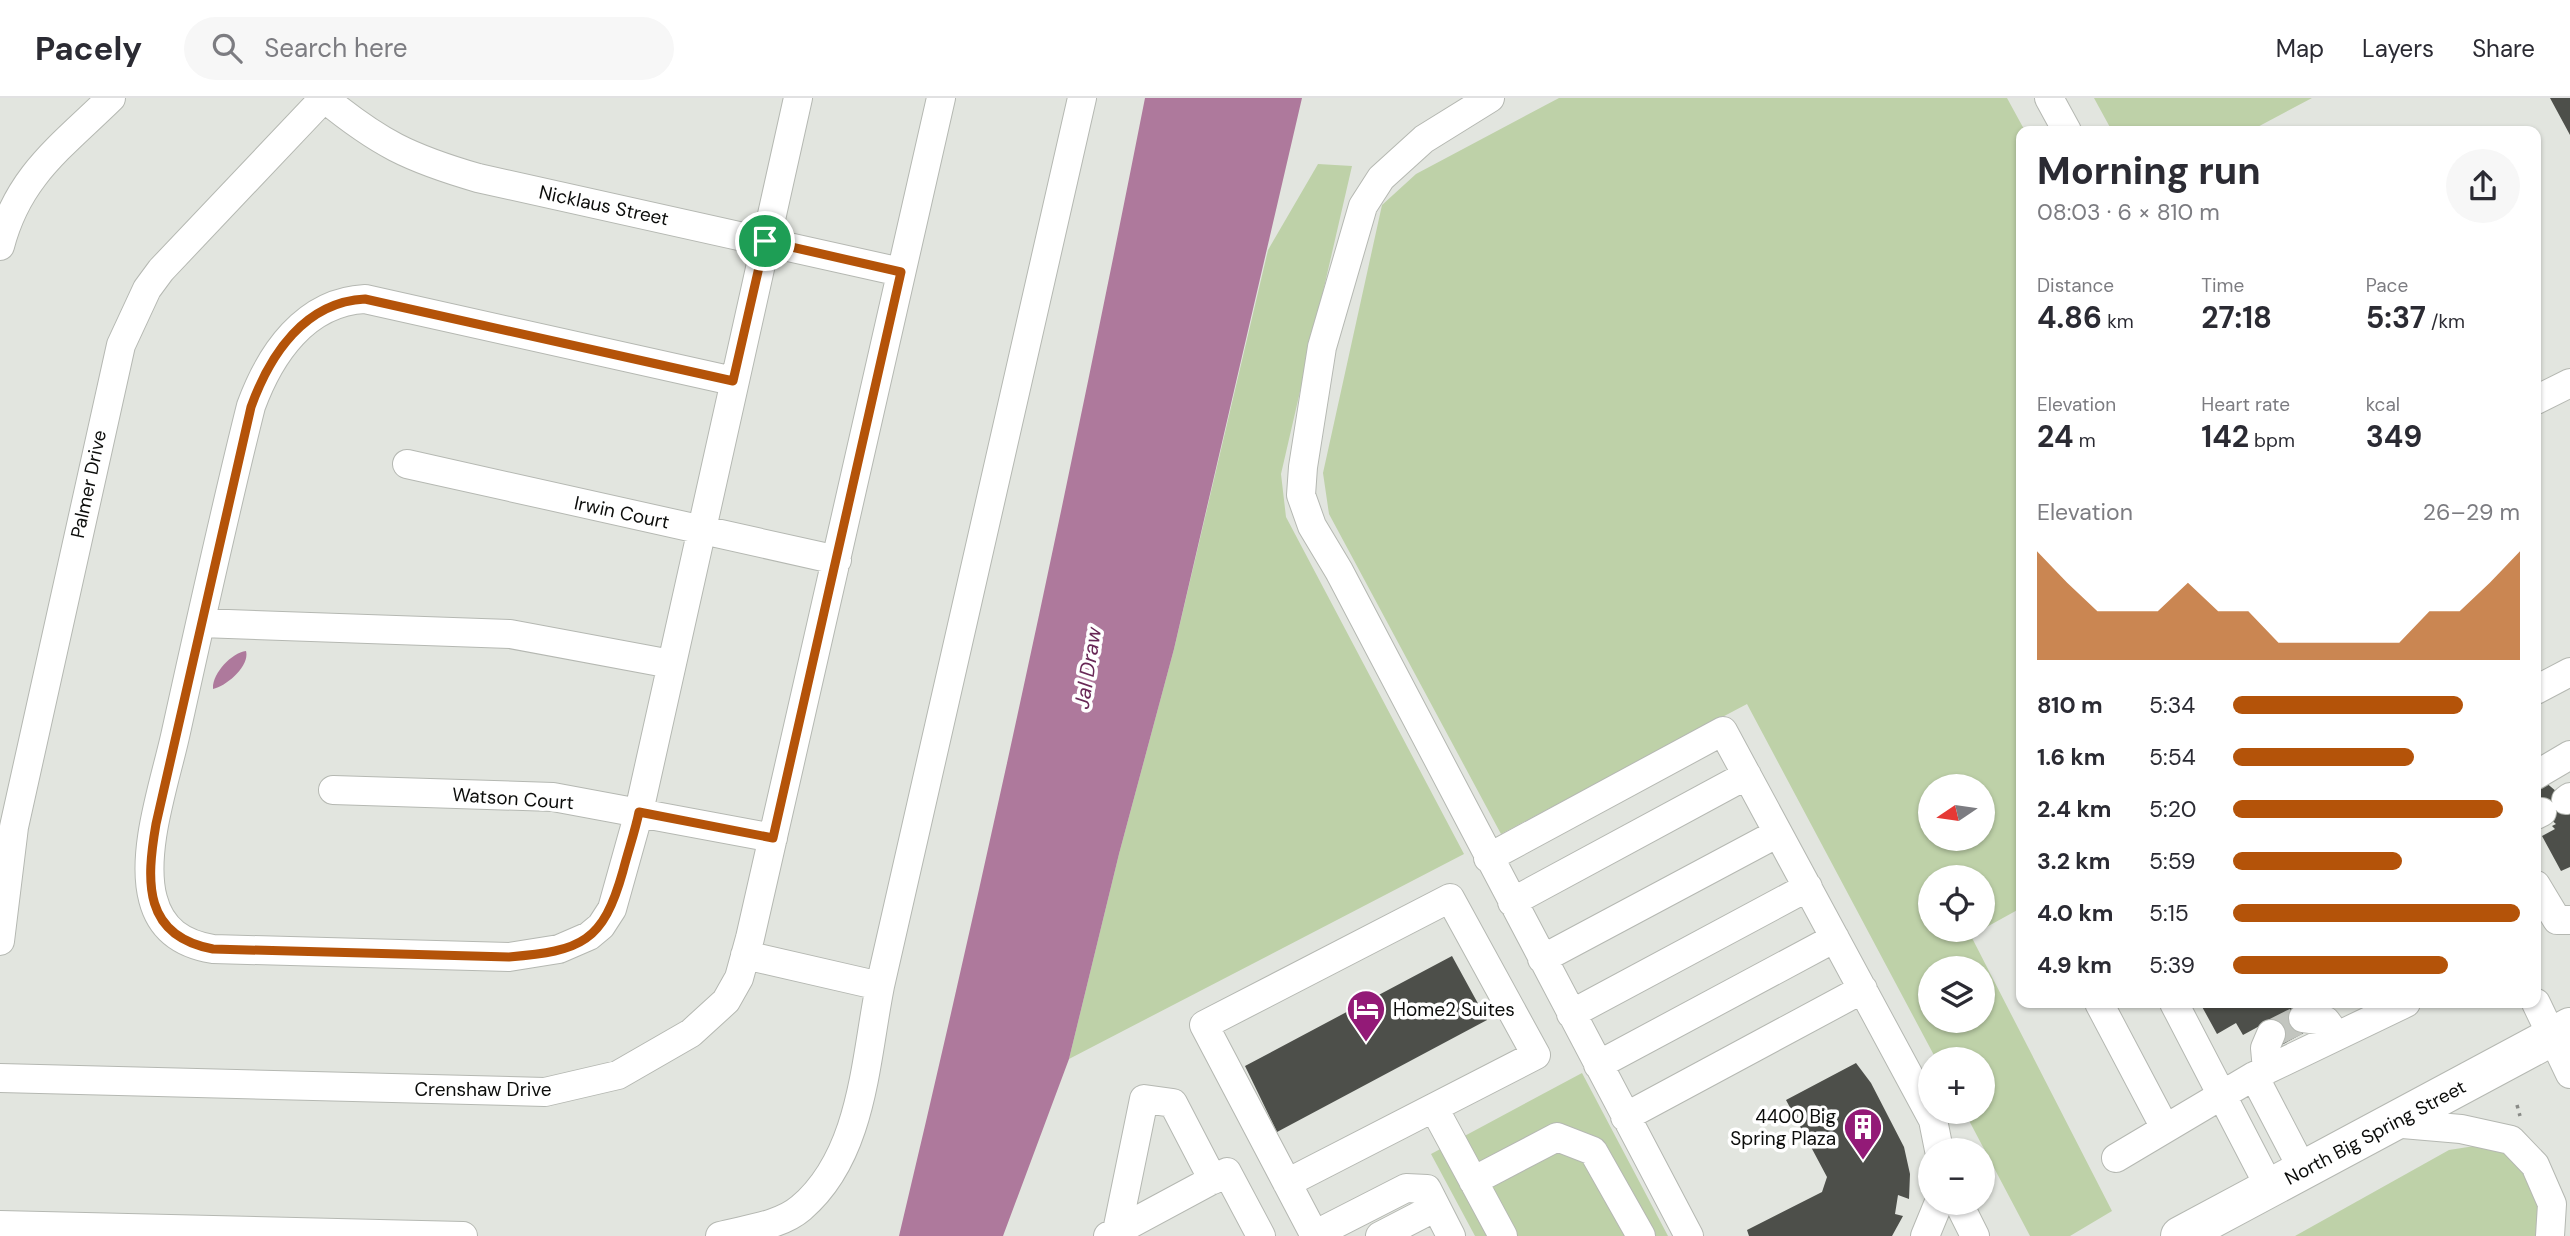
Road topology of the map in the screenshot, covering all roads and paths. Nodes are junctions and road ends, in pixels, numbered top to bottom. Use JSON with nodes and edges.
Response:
{"nodes":[{"id":1,"x":111,"y":98,"type":"edge"},
{"id":2,"x":324,"y":98,"type":"edge"},
{"id":3,"x":941,"y":98,"type":"edge"},
{"id":4,"x":1082,"y":98,"type":"edge"},
{"id":5,"x":2049,"y":98,"type":"edge"},
{"id":6,"x":793,"y":99,"type":"edge"},
{"id":7,"x":1483,"y":102,"type":"edge"},
{"id":8,"x":2064,"y":126,"type":"edge"},
{"id":9,"x":765,"y":241,"type":"junction"},
{"id":10,"x":0,"y":246,"type":"edge"},
{"id":11,"x":901,"y":272,"type":"junction"},
{"id":12,"x":733,"y":381,"type":"junction"},
{"id":13,"x":2570,"y":383,"type":"edge"},
{"id":14,"x":2541,"y":398,"type":"edge"},
{"id":15,"x":407,"y":464,"type":"dead end"},
{"id":16,"x":700,"y":530,"type":"junction"},
{"id":17,"x":836,"y":560,"type":"junction"},
{"id":18,"x":201,"y":623,"type":"junction"},
{"id":19,"x":671,"y":664,"type":"junction"},
{"id":20,"x":2570,"y":671,"type":"edge"},
{"id":21,"x":2541,"y":687,"type":"edge"},
{"id":22,"x":2570,"y":755,"type":"edge"},
{"id":23,"x":2541,"y":772,"type":"edge"},
{"id":24,"x":1747,"y":775,"type":"junction"},
{"id":25,"x":333,"y":790,"type":"dead end"},
{"id":26,"x":9,"y":807,"type":"edge"},
{"id":27,"x":639,"y":812,"type":"junction"},
{"id":28,"x":1778,"y":832,"type":"junction"},
{"id":29,"x":773,"y":838,"type":"junction"},
{"id":30,"x":1488,"y":858,"type":"junction"},
{"id":31,"x":1808,"y":887,"type":"junction"},
{"id":32,"x":2541,"y":894,"type":"edge"},
{"id":33,"x":1511,"y":902,"type":"junction"},
{"id":34,"x":2570,"y":920,"type":"edge"},
{"id":35,"x":1835,"y":938,"type":"junction"},
{"id":36,"x":0,"y":941,"type":"edge"},
{"id":37,"x":745,"y":955,"type":"junction"},
{"id":38,"x":1542,"y":959,"type":"junction"},
{"id":39,"x":880,"y":986,"type":"junction"},
{"id":40,"x":1863,"y":989,"type":"junction"},
{"id":41,"x":2102,"y":1008,"type":"edge"},
{"id":42,"x":2177,"y":1008,"type":"edge"},
{"id":43,"x":2396,"y":1008,"type":"edge"},
{"id":44,"x":2540,"y":1008,"type":"edge"},
{"id":45,"x":1571,"y":1014,"type":"junction"},
{"id":46,"x":2303,"y":1018,"type":"dead end"},
{"id":47,"x":2562,"y":1032,"type":"edge"},
{"id":48,"x":2271,"y":1034,"type":"dead end"},
{"id":49,"x":2337,"y":1036,"type":"junction"},
{"id":50,"x":1598,"y":1065,"type":"junction"},
{"id":51,"x":2260,"y":1073,"type":"junction"},
{"id":52,"x":2570,"y":1074,"type":"edge"},
{"id":53,"x":0,"y":1078,"type":"edge"},
{"id":54,"x":2221,"y":1096,"type":"junction"},
{"id":55,"x":1434,"y":1108,"type":"junction"},
{"id":56,"x":1625,"y":1116,"type":"junction"},
{"id":57,"x":2392,"y":1123,"type":"junction"},
{"id":58,"x":2165,"y":1129,"type":"junction"},
{"id":59,"x":1937,"y":1138,"type":"edge"},
{"id":60,"x":2116,"y":1158,"type":"dead end"},
{"id":61,"x":2304,"y":1170,"type":"junction"},
{"id":62,"x":1213,"y":1180,"type":"junction"},
{"id":63,"x":1473,"y":1181,"type":"junction"},
{"id":64,"x":1287,"y":1183,"type":"junction"},
{"id":65,"x":2270,"y":1188,"type":"junction"},
{"id":66,"x":1436,"y":1207,"type":"junction"},
{"id":67,"x":1934,"y":1215,"type":"edge"},
{"id":68,"x":1964,"y":1215,"type":"edge"},
{"id":69,"x":0,"y":1225,"type":"edge"},
{"id":70,"x":1113,"y":1234,"type":"edge"},
{"id":71,"x":463,"y":1236,"type":"edge"},
{"id":72,"x":720,"y":1236,"type":"edge"},
{"id":73,"x":1261,"y":1236,"type":"edge"},
{"id":74,"x":1314,"y":1236,"type":"edge"},
{"id":75,"x":1380,"y":1236,"type":"edge"},
{"id":76,"x":1451,"y":1236,"type":"edge"},
{"id":77,"x":1503,"y":1236,"type":"edge"},
{"id":78,"x":1641,"y":1236,"type":"edge"},
{"id":79,"x":1689,"y":1236,"type":"edge"},
{"id":80,"x":1925,"y":1236,"type":"edge"},
{"id":81,"x":1975,"y":1236,"type":"edge"},
{"id":82,"x":2180,"y":1236,"type":"edge"},
{"id":83,"x":2550,"y":1236,"type":"edge"}],
"edges":[{"from":1,"to":10,"type":"street"},
{"from":2,"to":9,"type":"street","name":"Nicklaus Street"},
{"from":2,"to":26,"type":"street","name":"Palmer Drive"},
{"from":3,"to":11,"type":"street","name":"Crenshaw Drive"},
{"from":4,"to":39,"type":"street"},
{"from":5,"to":8,"type":"street"},
{"from":6,"to":9,"type":"street"},
{"from":7,"to":30,"type":"street"},
{"from":9,"to":11,"type":"street","name":"Nicklaus Street"},
{"from":9,"to":12,"type":"street"},
{"from":11,"to":17,"type":"street","name":"Crenshaw Drive"},
{"from":12,"to":16,"type":"street"},
{"from":12,"to":18,"type":"street"},
{"from":13,"to":14,"type":"street"},
{"from":15,"to":16,"type":"street","name":"Irwin Court"},
{"from":16,"to":17,"type":"street","name":"Irwin Court"},
{"from":16,"to":19,"type":"street"},
{"from":17,"to":29,"type":"street","name":"Crenshaw Drive"},
{"from":18,"to":19,"type":"street"},
{"from":18,"to":27,"type":"street"},
{"from":19,"to":27,"type":"street"},
{"from":20,"to":21,"type":"street"},
{"from":22,"to":23,"type":"street"},
{"from":24,"to":28,"type":"street"},
{"from":24,"to":30,"type":"street"},
{"from":24,"to":33,"type":"street"},
{"from":25,"to":27,"type":"street","name":"Watson Court"},
{"from":26,"to":36,"type":"street","name":"Palmer Drive"},
{"from":27,"to":29,"type":"street","name":"Watson Court"},
{"from":28,"to":31,"type":"street"},
{"from":28,"to":38,"type":"street"},
{"from":29,"to":37,"type":"street","name":"Crenshaw Drive"},
{"from":30,"to":33,"type":"street"},
{"from":31,"to":35,"type":"street"},
{"from":31,"to":45,"type":"street"},
{"from":32,"to":34,"type":"street"},
{"from":33,"to":38,"type":"street"},
{"from":35,"to":40,"type":"street"},
{"from":35,"to":50,"type":"street"},
{"from":37,"to":39,"type":"street"},
{"from":37,"to":53,"type":"street","name":"Crenshaw Drive"},
{"from":38,"to":45,"type":"street"},
{"from":39,"to":72,"type":"street"},
{"from":40,"to":56,"type":"street"},
{"from":40,"to":59,"type":"street"},
{"from":41,"to":58,"type":"street"},
{"from":42,"to":54,"type":"street"},
{"from":43,"to":49,"type":"street"},
{"from":44,"to":47,"type":"street"},
{"from":45,"to":50,"type":"street"},
{"from":46,"to":49,"type":"street"},
{"from":47,"to":52,"type":"street"},
{"from":47,"to":57,"type":"highway","name":"North Big Spring Street"},
{"from":48,"to":51,"type":"street"},
{"from":49,"to":51,"type":"street"},
{"from":50,"to":56,"type":"street"},
{"from":51,"to":54,"type":"street"},
{"from":51,"to":61,"type":"street"},
{"from":54,"to":58,"type":"street"},
{"from":54,"to":65,"type":"street"},
{"from":55,"to":63,"type":"street"},
{"from":55,"to":64,"type":"street"},
{"from":55,"to":64,"type":"street"},
{"from":56,"to":79,"type":"street"},
{"from":57,"to":61,"type":"highway","name":"North Big Spring Street"},
{"from":57,"to":83,"type":"street"},
{"from":58,"to":60,"type":"street"},
{"from":61,"to":65,"type":"highway","name":"North Big Spring Street"},
{"from":62,"to":70,"type":"street"},
{"from":62,"to":70,"type":"street"},
{"from":62,"to":73,"type":"street"},
{"from":63,"to":77,"type":"street"},
{"from":63,"to":78,"type":"street"},
{"from":64,"to":74,"type":"street"},
{"from":65,"to":82,"type":"highway","name":"North Big Spring Street"},
{"from":66,"to":74,"type":"street"},
{"from":66,"to":75,"type":"street"},
{"from":66,"to":76,"type":"street"},
{"from":67,"to":80,"type":"street"},
{"from":68,"to":81,"type":"street"},
{"from":69,"to":71,"type":"street"}]}
